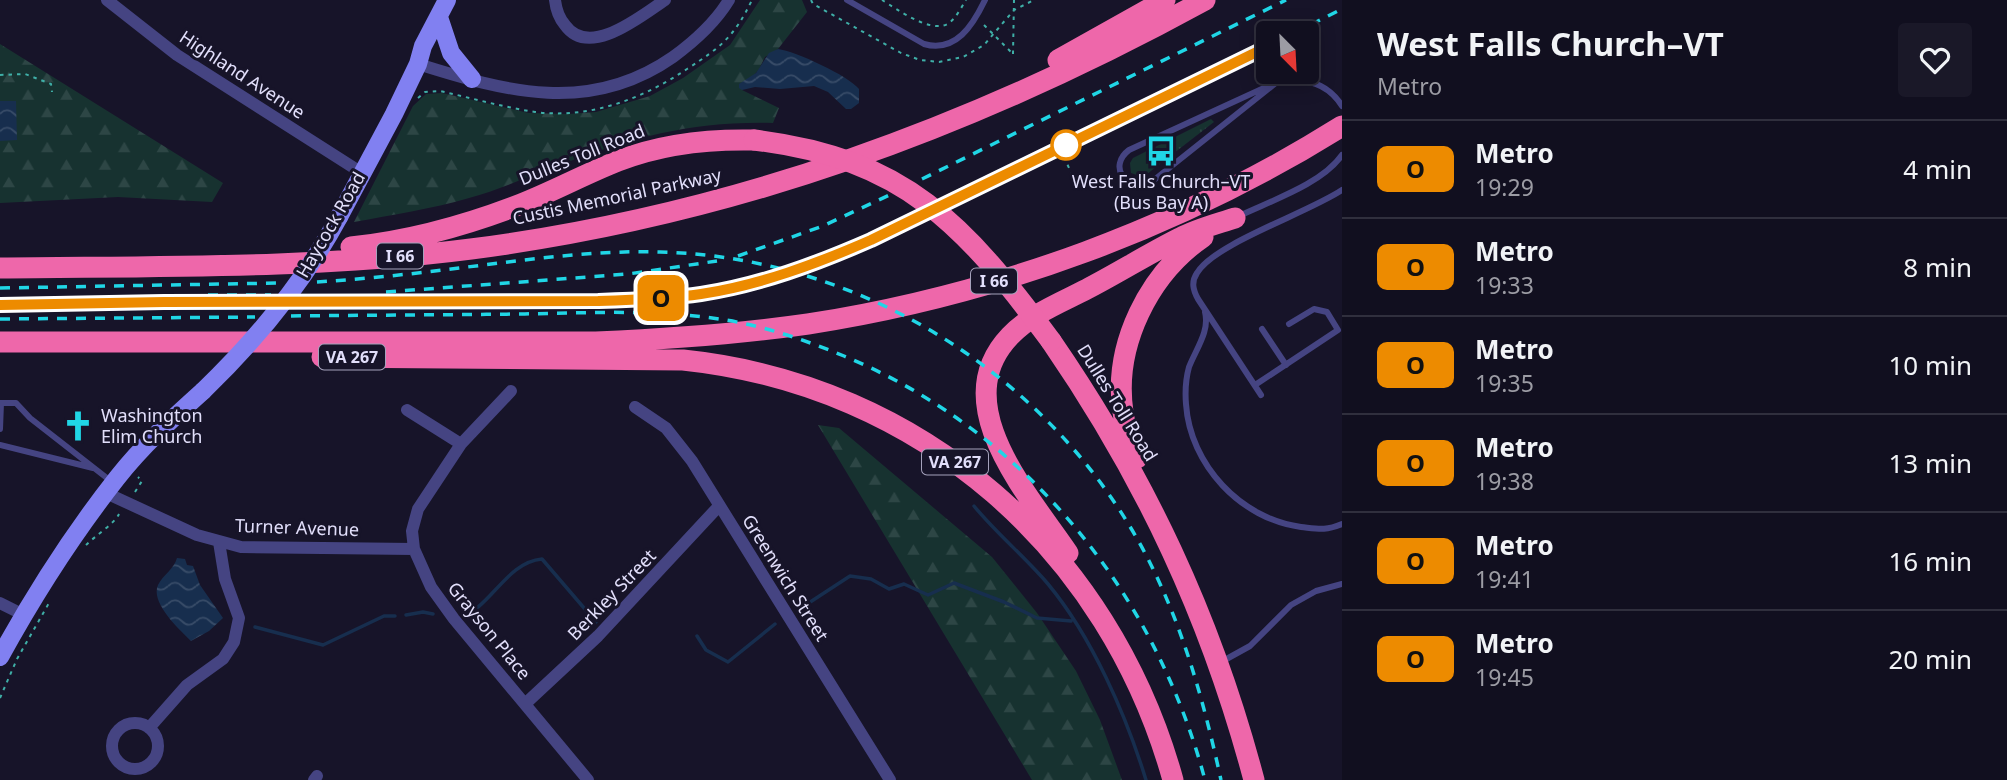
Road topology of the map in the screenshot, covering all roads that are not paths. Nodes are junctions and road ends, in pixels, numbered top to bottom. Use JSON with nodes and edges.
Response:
{"nodes":[{"id":1,"x":107,"y":0,"type":"edge"},
{"id":2,"x":447,"y":0,"type":"edge"},
{"id":3,"x":555,"y":0,"type":"edge"},
{"id":4,"x":666,"y":0,"type":"edge"},
{"id":5,"x":729,"y":0,"type":"edge"},
{"id":6,"x":848,"y":0,"type":"edge"},
{"id":7,"x":985,"y":0,"type":"edge"},
{"id":8,"x":1165,"y":0,"type":"edge"},
{"id":9,"x":1205,"y":0,"type":"edge"},
{"id":10,"x":439,"y":17,"type":"junction"},
{"id":11,"x":418,"y":64,"type":"junction"},
{"id":12,"x":472,"y":79,"type":"junction"},
{"id":13,"x":1277,"y":82,"type":"joint"},
{"id":14,"x":1318,"y":84,"type":"edge"},
{"id":15,"x":1342,"y":106,"type":"edge"},
{"id":16,"x":1342,"y":126,"type":"edge"},
{"id":17,"x":855,"y":159,"type":"junction"},
{"id":18,"x":1341,"y":159,"type":"edge"},
{"id":19,"x":362,"y":173,"type":"junction"},
{"id":20,"x":1342,"y":190,"type":"edge"},
{"id":21,"x":1235,"y":218,"type":"junction"},
{"id":22,"x":119,"y":267,"type":"junction"},
{"id":23,"x":0,"y":268,"type":"edge"},
{"id":24,"x":1205,"y":312,"type":"junction"},
{"id":25,"x":1289,"y":324,"type":"dead end"},
{"id":26,"x":1262,"y":329,"type":"dead end"},
{"id":27,"x":0,"y":342,"type":"edge"},
{"id":28,"x":0,"y":355,"type":"edge"},
{"id":29,"x":1286,"y":365,"type":"junction"},
{"id":30,"x":1255,"y":385,"type":"junction"},
{"id":31,"x":511,"y":391,"type":"dead end"},
{"id":32,"x":1261,"y":395,"type":"dead end"},
{"id":33,"x":635,"y":407,"type":"dead end"},
{"id":34,"x":407,"y":410,"type":"dead end"},
{"id":35,"x":0,"y":429,"type":"edge"},
{"id":36,"x":461,"y":444,"type":"junction"},
{"id":37,"x":0,"y":445,"type":"edge"},
{"id":38,"x":95,"y":469,"type":"junction"},
{"id":39,"x":110,"y":488,"type":"junction"},
{"id":40,"x":719,"y":506,"type":"junction"},
{"id":41,"x":1342,"y":524,"type":"edge"},
{"id":42,"x":1168,"y":538,"type":"junction"},
{"id":43,"x":219,"y":542,"type":"junction"},
{"id":44,"x":414,"y":549,"type":"junction"},
{"id":45,"x":1342,"y":584,"type":"edge"},
{"id":46,"x":0,"y":603,"type":"edge"},
{"id":47,"x":24,"y":615,"type":"junction"},
{"id":48,"x":0,"y":657,"type":"edge"},
{"id":49,"x":1219,"y":663,"type":"junction"},
{"id":50,"x":1130,"y":668,"type":"junction"},
{"id":51,"x":526,"y":704,"type":"junction"},
{"id":52,"x":149,"y":727,"type":"dead end"},
{"id":53,"x":588,"y":780,"type":"edge"},
{"id":54,"x":890,"y":780,"type":"edge"},
{"id":55,"x":1173,"y":780,"type":"edge"},
{"id":56,"x":1254,"y":780,"type":"edge"}],
"edges":[{"from":1,"to":19,"type":"street","name":"Highland Avenue"},
{"from":2,"to":10,"type":"main road","name":"Haycock Road"},
{"from":3,"to":4,"type":"street"},
{"from":5,"to":12,"type":"street"},
{"from":6,"to":7,"type":"lane"},
{"from":8,"to":17,"type":"highway"},
{"from":9,"to":17,"type":"highway","name":"Custis Memorial Parkway","number":"I 66"},
{"from":10,"to":11,"type":"main road","name":"Haycock Road"},
{"from":10,"to":12,"type":"main road"},
{"from":11,"to":12,"type":"street"},
{"from":11,"to":19,"type":"main road","name":"Haycock Road"},
{"from":13,"to":13,"type":"lane"},
{"from":14,"to":15,"type":"lane"},
{"from":16,"to":27,"type":"highway","number":"I 66"},
{"from":17,"to":22,"type":"highway","name":"Custis Memorial Parkway","number":"I 66"},
{"from":18,"to":21,"type":"lane"},
{"from":19,"to":39,"type":"main road","name":"Haycock Road","bridge":true},
{"from":20,"to":24,"type":"lane"},
{"from":21,"to":42,"type":"highway"},
{"from":21,"to":50,"type":"highway"},
{"from":22,"to":23,"type":"highway","name":"Custis Memorial Parkway","number":"I 66"},
{"from":22,"to":42,"type":"highway","name":"Dulles Toll Road","bridge":true},
{"from":24,"to":30,"type":"lane"},
{"from":24,"to":41,"type":"lane"},
{"from":25,"to":29,"type":"lane"},
{"from":26,"to":29,"type":"lane"},
{"from":28,"to":50,"type":"highway","number":"VA 267"},
{"from":29,"to":30,"type":"lane"},
{"from":30,"to":32,"type":"lane"},
{"from":31,"to":36,"type":"street","name":"Grayson Place"},
{"from":33,"to":40,"type":"street","name":"Greenwich Street"},
{"from":34,"to":36,"type":"street"},
{"from":35,"to":38,"type":"lane"},
{"from":36,"to":44,"type":"street","name":"Grayson Place"},
{"from":37,"to":38,"type":"lane"},
{"from":38,"to":39,"type":"lane"},
{"from":39,"to":43,"type":"street","name":"Turner Avenue"},
{"from":39,"to":47,"type":"main road","name":"Haycock Road"},
{"from":40,"to":51,"type":"street","name":"Berkley Street"},
{"from":40,"to":54,"type":"street","name":"Greenwich Street"},
{"from":42,"to":49,"type":"highway","name":"Dulles Toll Road"},
{"from":43,"to":44,"type":"street","name":"Turner Avenue"},
{"from":43,"to":52,"type":"street"},
{"from":44,"to":51,"type":"street","name":"Grayson Place"},
{"from":45,"to":49,"type":"lane"},
{"from":46,"to":47,"type":"street"},
{"from":47,"to":48,"type":"main road","name":"Haycock Road"},
{"from":49,"to":56,"type":"highway","name":"Dulles Toll Road"},
{"from":50,"to":55,"type":"highway","number":"VA 267"},
{"from":51,"to":53,"type":"street","name":"Grayson Place"}]}
